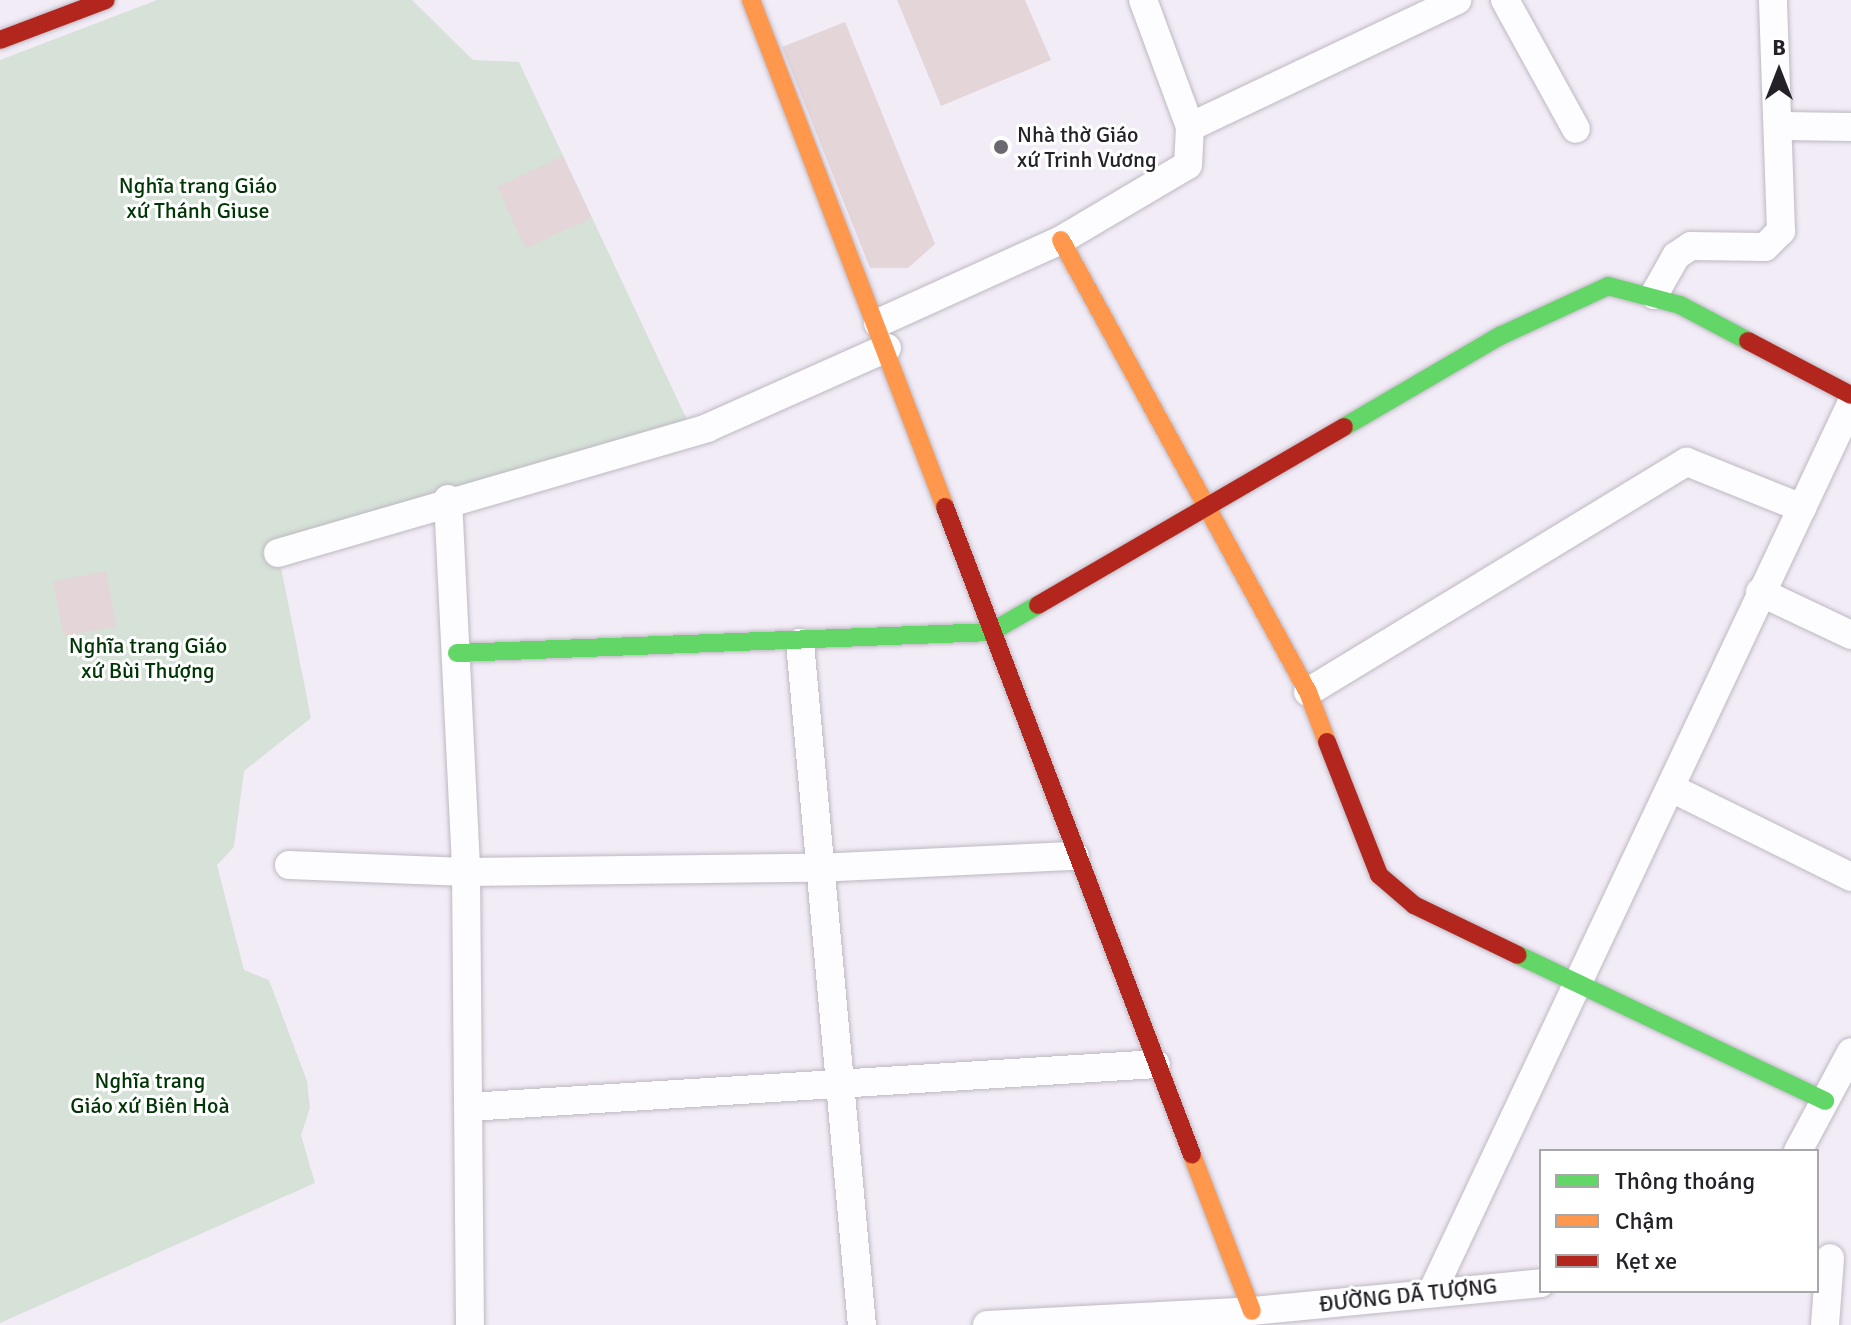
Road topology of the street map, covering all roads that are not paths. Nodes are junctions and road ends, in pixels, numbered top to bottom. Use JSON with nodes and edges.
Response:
{"nodes":[{"id":1,"x":106,"y":0,"type":"edge"},
{"id":2,"x":751,"y":0,"type":"edge"},
{"id":3,"x":1143,"y":0,"type":"edge"},
{"id":4,"x":1457,"y":0,"type":"edge"},
{"id":5,"x":1505,"y":0,"type":"edge"},
{"id":6,"x":1773,"y":0,"type":"edge"},
{"id":7,"x":0,"y":40,"type":"edge"},
{"id":8,"x":1782,"y":126,"type":"junction"},
{"id":9,"x":1190,"y":127,"type":"junction"},
{"id":10,"x":1851,"y":127,"type":"edge"},
{"id":11,"x":1576,"y":129,"type":"dead end"},
{"id":12,"x":1061,"y":240,"type":"junction"},
{"id":13,"x":1654,"y":295,"type":"junction"},
{"id":14,"x":883,"y":336,"type":"junction"},
{"id":15,"x":1851,"y":395,"type":"edge"},
{"id":16,"x":1851,"y":404,"type":"edge"},
{"id":17,"x":448,"y":499,"type":"junction"},
{"id":18,"x":1203,"y":503,"type":"junction"},
{"id":19,"x":1802,"y":508,"type":"junction"},
{"id":20,"x":278,"y":553,"type":"dead end"},
{"id":21,"x":1760,"y":592,"type":"junction"},
{"id":22,"x":991,"y":632,"type":"junction"},
{"id":23,"x":1851,"y":635,"type":"edge"},
{"id":24,"x":800,"y":643,"type":"junction"},
{"id":25,"x":457,"y":653,"type":"junction"},
{"id":26,"x":1308,"y":692,"type":"junction"},
{"id":27,"x":1671,"y":788,"type":"junction"},
{"id":28,"x":1075,"y":856,"type":"junction"},
{"id":29,"x":289,"y":865,"type":"dead end"},
{"id":30,"x":817,"y":868,"type":"junction"},
{"id":31,"x":466,"y":872,"type":"junction"},
{"id":32,"x":1851,"y":877,"type":"edge"},
{"id":33,"x":1580,"y":982,"type":"junction"},
{"id":34,"x":1851,"y":1052,"type":"edge"},
{"id":35,"x":1156,"y":1064,"type":"junction"},
{"id":36,"x":839,"y":1086,"type":"junction"},
{"id":37,"x":1825,"y":1101,"type":"junction"},
{"id":38,"x":469,"y":1107,"type":"junction"},
{"id":39,"x":1799,"y":1149,"type":"edge"},
{"id":40,"x":1833,"y":1257,"type":"edge"},
{"id":41,"x":1539,"y":1283,"type":"edge"},
{"id":42,"x":1432,"y":1292,"type":"junction"},
{"id":43,"x":1252,"y":1311,"type":"junction"},
{"id":44,"x":470,"y":1325,"type":"edge"},
{"id":45,"x":862,"y":1325,"type":"edge"},
{"id":46,"x":987,"y":1325,"type":"edge"},
{"id":47,"x":1825,"y":1325,"type":"edge"}],
"edges":[{"from":1,"to":7,"type":"street"},
{"from":2,"to":14,"type":"street"},
{"from":3,"to":9,"type":"street"},
{"from":4,"to":9,"type":"street"},
{"from":5,"to":11,"type":"street"},
{"from":6,"to":8,"type":"street"},
{"from":8,"to":10,"type":"street"},
{"from":8,"to":13,"type":"street"},
{"from":9,"to":12,"type":"street"},
{"from":12,"to":14,"type":"street"},
{"from":12,"to":18,"type":"street"},
{"from":13,"to":15,"type":"street"},
{"from":13,"to":18,"type":"street"},
{"from":14,"to":17,"type":"street"},
{"from":14,"to":22,"type":"street"},
{"from":16,"to":19,"type":"street"},
{"from":17,"to":20,"type":"street"},
{"from":17,"to":25,"type":"street"},
{"from":18,"to":22,"type":"street"},
{"from":18,"to":26,"type":"street"},
{"from":19,"to":21,"type":"street"},
{"from":19,"to":26,"type":"street"},
{"from":21,"to":23,"type":"street"},
{"from":21,"to":27,"type":"street"},
{"from":22,"to":24,"type":"street"},
{"from":22,"to":28,"type":"street"},
{"from":24,"to":25,"type":"street"},
{"from":24,"to":30,"type":"street"},
{"from":25,"to":31,"type":"street"},
{"from":26,"to":33,"type":"street"},
{"from":27,"to":32,"type":"street"},
{"from":27,"to":33,"type":"street"},
{"from":28,"to":30,"type":"street"},
{"from":28,"to":35,"type":"street"},
{"from":29,"to":31,"type":"street"},
{"from":30,"to":31,"type":"street"},
{"from":30,"to":36,"type":"street"},
{"from":31,"to":38,"type":"street"},
{"from":33,"to":37,"type":"street"},
{"from":33,"to":42,"type":"street"},
{"from":34,"to":37,"type":"street"},
{"from":35,"to":36,"type":"street"},
{"from":35,"to":43,"type":"street"},
{"from":36,"to":38,"type":"street"},
{"from":36,"to":45,"type":"street"},
{"from":37,"to":39,"type":"street"},
{"from":38,"to":44,"type":"street"},
{"from":40,"to":47,"type":"street"},
{"from":41,"to":42,"type":"street","name":"ĐƯỜNG DÃ TƯỢNG"},
{"from":42,"to":43,"type":"street","name":"ĐƯỜNG DÃ TƯỢNG"},
{"from":43,"to":46,"type":"street","name":"ĐƯỜNG DÃ TƯỢNG"}]}
